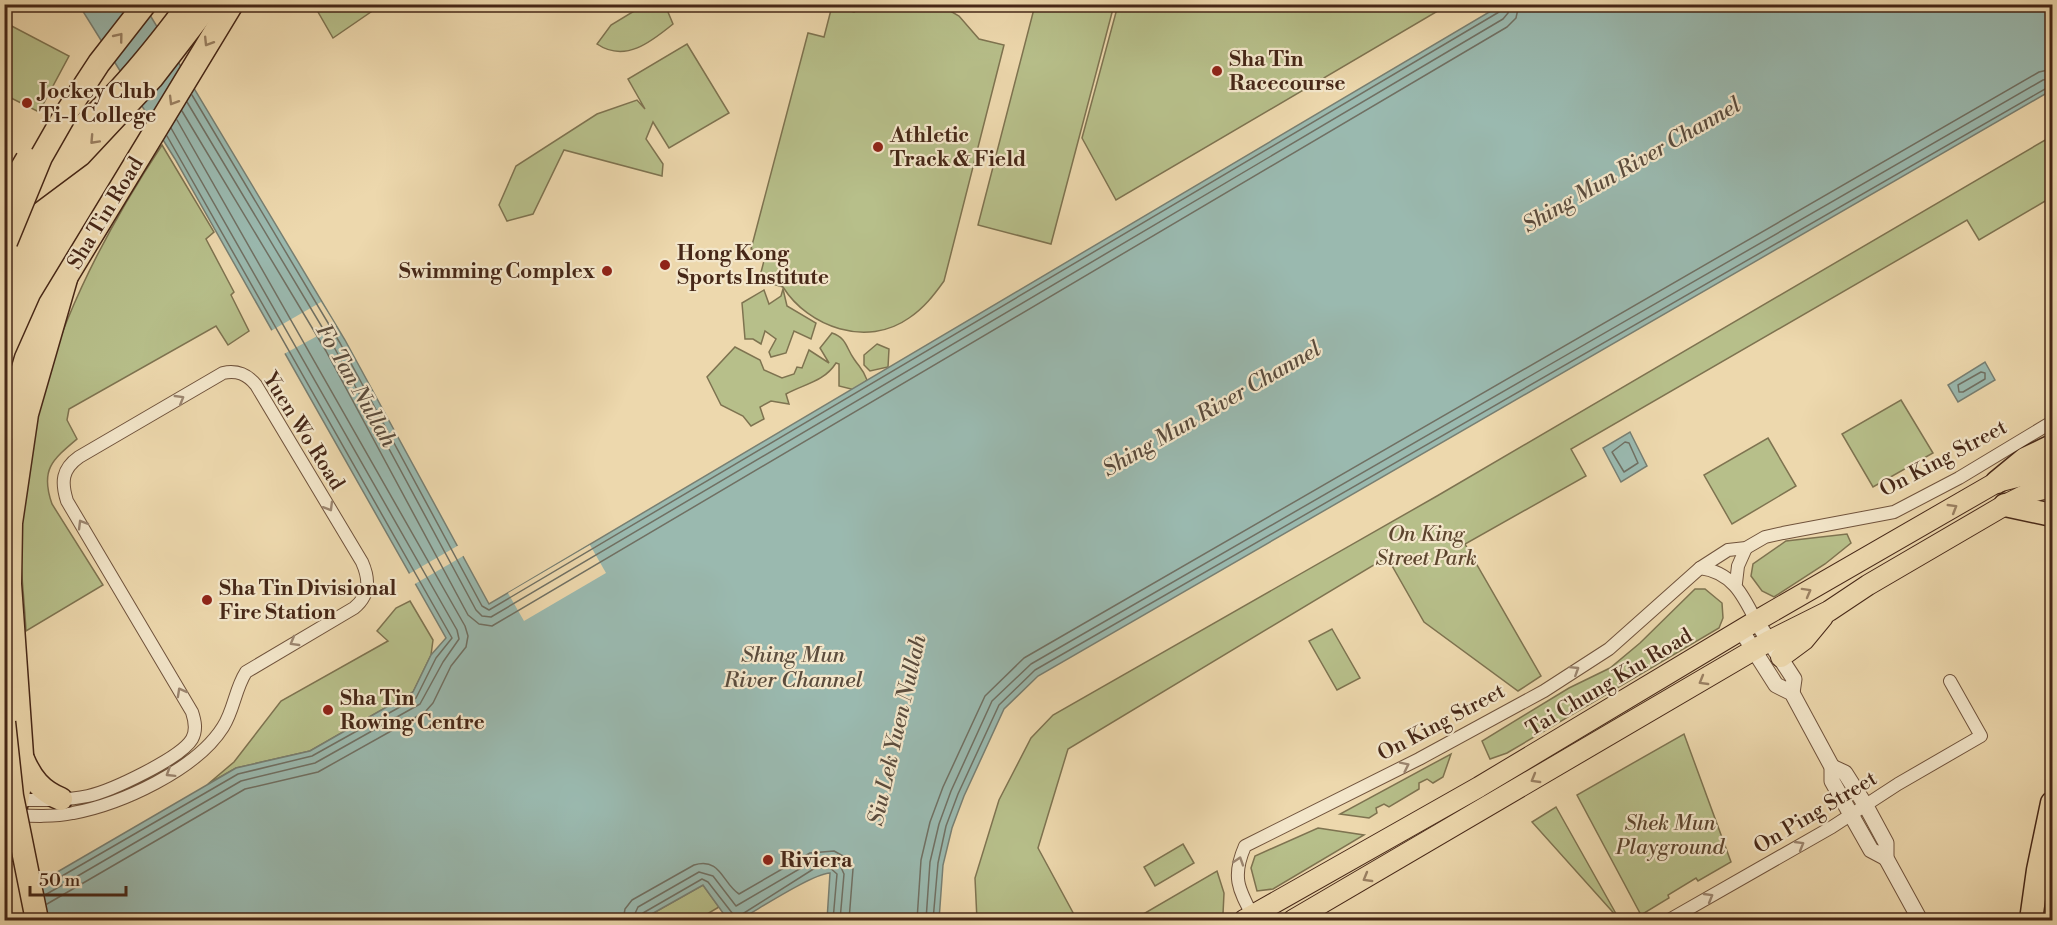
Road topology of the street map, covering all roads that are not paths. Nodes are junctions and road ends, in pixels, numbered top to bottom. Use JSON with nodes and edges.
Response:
{"nodes":[{"id":1,"x":145,"y":4,"type":"edge"},
{"id":2,"x":189,"y":4,"type":"edge"},
{"id":3,"x":209,"y":4,"type":"edge"},
{"id":4,"x":232,"y":4,"type":"edge"},
{"id":5,"x":173,"y":39,"type":"junction"},
{"id":6,"x":129,"y":91,"type":"junction"},
{"id":7,"x":65,"y":115,"type":"junction"},
{"id":8,"x":4,"y":186,"type":"edge"},
{"id":9,"x":4,"y":198,"type":"edge"},
{"id":10,"x":4,"y":208,"type":"edge"},
{"id":11,"x":5,"y":243,"type":"edge"},
{"id":12,"x":66,"y":279,"type":"junction"},
{"id":13,"x":2052,"y":422,"type":"edge"},
{"id":14,"x":4,"y":432,"type":"edge"},
{"id":15,"x":2050,"y":468,"type":"edge"},
{"id":16,"x":1997,"y":482,"type":"joint"},
{"id":17,"x":2006,"y":505,"type":"junction"},
{"id":18,"x":2050,"y":514,"type":"edge"},
{"id":19,"x":1746,"y":548,"type":"junction"},
{"id":20,"x":1700,"y":568,"type":"junction"},
{"id":21,"x":1736,"y":583,"type":"junction"},
{"id":22,"x":1749,"y":626,"type":"junction"},
{"id":23,"x":1768,"y":649,"type":"junction"},
{"id":24,"x":1950,"y":681,"type":"dead end"},
{"id":25,"x":1792,"y":693,"type":"junction"},
{"id":26,"x":12,"y":725,"type":"edge"},
{"id":27,"x":4,"y":744,"type":"edge"},
{"id":28,"x":22,"y":757,"type":"junction"},
{"id":29,"x":1832,"y":767,"type":"junction"},
{"id":30,"x":60,"y":799,"type":"junction"},
{"id":31,"x":2052,"y":803,"type":"edge"},
{"id":32,"x":12,"y":805,"type":"edge"},
{"id":33,"x":1866,"y":806,"type":"junction"},
{"id":34,"x":1851,"y":815,"type":"junction"},
{"id":35,"x":1886,"y":858,"type":"junction"},
{"id":36,"x":4,"y":868,"type":"edge"},
{"id":37,"x":1253,"y":919,"type":"edge"},
{"id":38,"x":17,"y":921,"type":"edge"},
{"id":39,"x":37,"y":921,"type":"edge"},
{"id":40,"x":1293,"y":921,"type":"edge"},
{"id":41,"x":1669,"y":921,"type":"edge"},
{"id":42,"x":1920,"y":921,"type":"edge"},
{"id":43,"x":2031,"y":921,"type":"edge"}],
"edges":[{"from":7,"to":1,"type":"highway","one_way":true},
{"from":2,"to":5,"type":"highway"},
{"from":3,"to":5,"type":"highway"},
{"from":4,"to":12,"type":"highway","name":"Sha Tin Road","one_way":true},
{"from":5,"to":6,"type":"highway"},
{"from":6,"to":8,"type":"highway"},
{"from":6,"to":10,"type":"highway","one_way":true},
{"from":7,"to":9,"type":"highway","bridge":true},
{"from":7,"to":11,"type":"highway","bridge":true},
{"from":12,"to":14,"type":"highway","name":"Sha Tin Road"},
{"from":12,"to":26,"type":"highway"},
{"from":13,"to":19,"type":"street","name":"On King Street"},
{"from":15,"to":16,"type":"highway"},
{"from":15,"to":17,"type":"main road"},
{"from":22,"to":16,"type":"main road","name":"Tai Chung Kiu Road","one_way":true},
{"from":17,"to":18,"type":"highway"},
{"from":17,"to":23,"type":"main road"},
{"from":19,"to":20,"type":"street","name":"On King Street"},
{"from":19,"to":21,"type":"street"},
{"from":20,"to":21,"type":"street"},
{"from":37,"to":20,"type":"street","name":"On King Street","one_way":true},
{"from":21,"to":22,"type":"street"},
{"from":22,"to":23,"type":"street"},
{"from":22,"to":37,"type":"main road","name":"Tai Chung Kiu Road"},
{"from":23,"to":25,"type":"street"},
{"from":23,"to":25,"type":"street"},
{"from":23,"to":40,"type":"main road","one_way":true},
{"from":24,"to":33,"type":"street","name":"On Ping Street"},
{"from":25,"to":29,"type":"street"},
{"from":26,"to":27,"type":"highway"},
{"from":26,"to":28,"type":"highway"},
{"from":26,"to":39,"type":"highway","bridge":true},
{"from":28,"to":30,"type":"highway"},
{"from":28,"to":32,"type":"highway"},
{"from":29,"to":33,"type":"street"},
{"from":29,"to":34,"type":"street"},
{"from":30,"to":32,"type":"street","name":"Yuen Wo Road"},
{"from":30,"to":32,"type":"street","name":"Yuen Wo Road","one_way":true},
{"from":31,"to":43,"type":"highway"},
{"from":33,"to":34,"type":"street","name":"On Ping Street"},
{"from":33,"to":35,"type":"street"},
{"from":34,"to":35,"type":"street"},
{"from":41,"to":34,"type":"street","name":"On Ping Street","one_way":true},
{"from":35,"to":42,"type":"street"},
{"from":36,"to":38,"type":"highway"}]}
